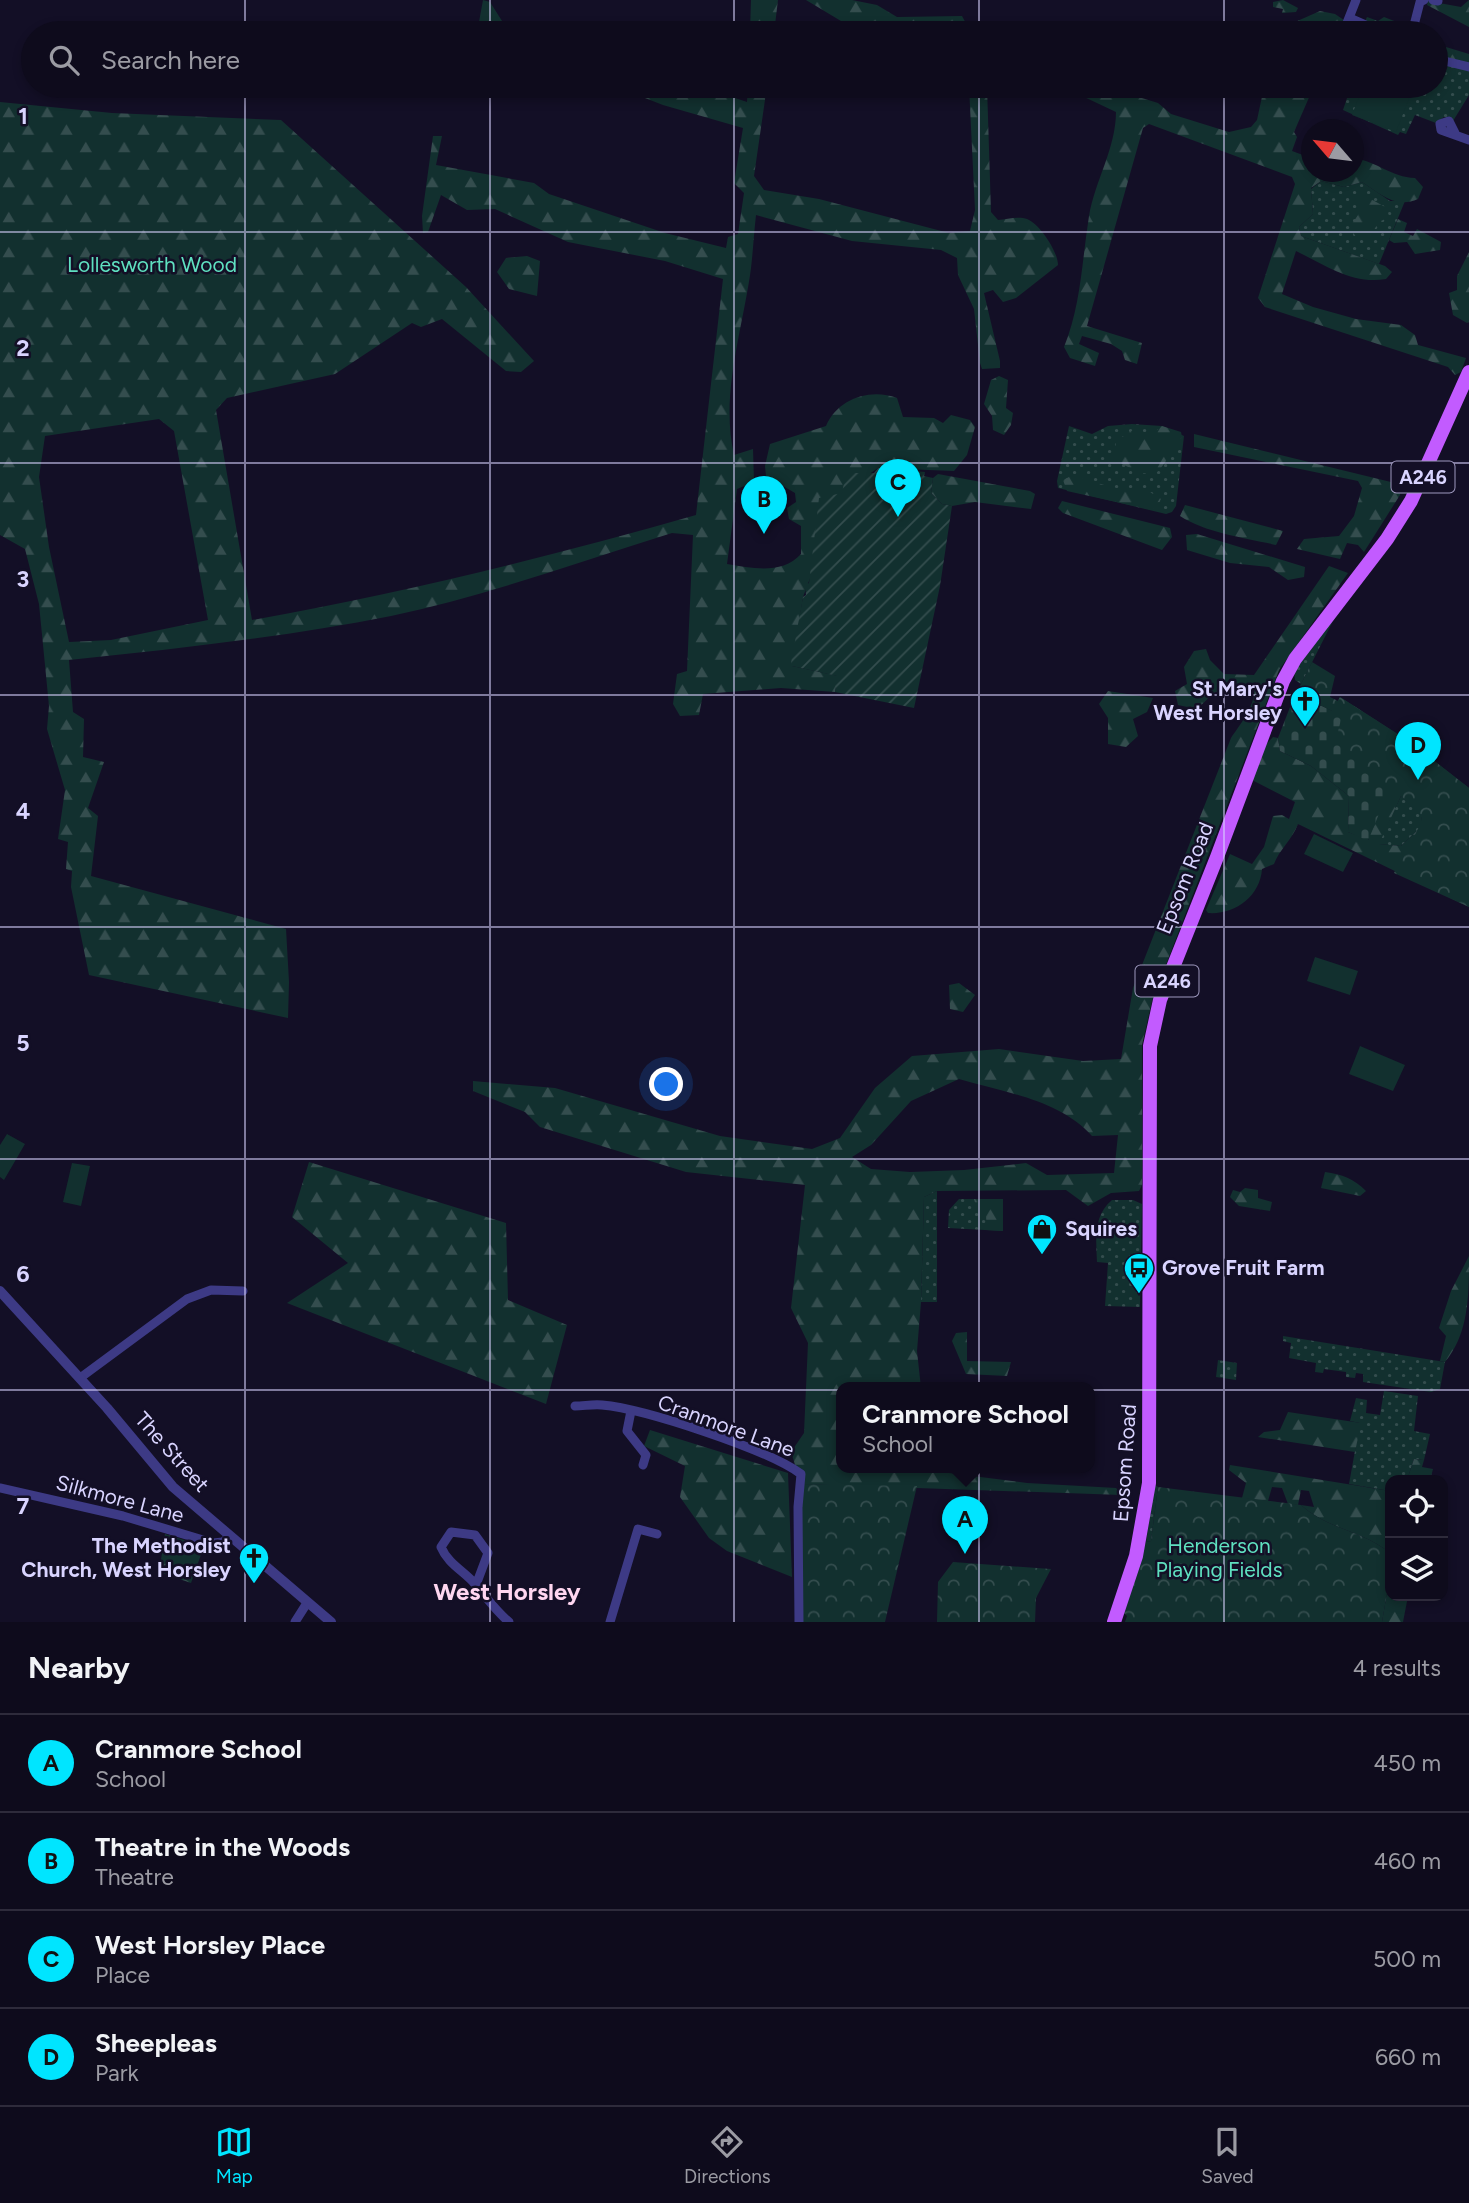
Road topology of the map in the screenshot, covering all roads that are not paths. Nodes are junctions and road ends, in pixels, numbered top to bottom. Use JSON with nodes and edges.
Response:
{"nodes":[{"id":1,"x":1356,"y":0,"type":"edge"},
{"id":2,"x":1424,"y":0,"type":"edge"},
{"id":3,"x":1350,"y":18,"type":"junction"},
{"id":4,"x":1349,"y":21,"type":"edge"},
{"id":5,"x":1357,"y":21,"type":"edge"},
{"id":6,"x":1415,"y":21,"type":"edge"},
{"id":7,"x":1448,"y":63,"type":"edge"},
{"id":8,"x":1469,"y":67,"type":"edge"},
{"id":9,"x":1455,"y":133,"type":"dead end"},
{"id":10,"x":1469,"y":141,"type":"edge"},
{"id":11,"x":1469,"y":372,"type":"edge"},
{"id":12,"x":0,"y":1291,"type":"edge"},
{"id":13,"x":243,"y":1292,"type":"dead end"},
{"id":14,"x":80,"y":1378,"type":"junction"},
{"id":15,"x":575,"y":1406,"type":"dead end"},
{"id":16,"x":631,"y":1411,"type":"junction"},
{"id":17,"x":643,"y":1465,"type":"dead end"},
{"id":18,"x":0,"y":1488,"type":"edge"},
{"id":19,"x":657,"y":1534,"type":"dead end"},
{"id":20,"x":229,"y":1537,"type":"junction"},
{"id":21,"x":476,"y":1585,"type":"junction"},
{"id":22,"x":307,"y":1603,"type":"junction"},
{"id":23,"x":295,"y":1622,"type":"edge"},
{"id":24,"x":331,"y":1622,"type":"edge"},
{"id":25,"x":509,"y":1622,"type":"edge"},
{"id":26,"x":610,"y":1622,"type":"edge"},
{"id":27,"x":799,"y":1622,"type":"edge"},
{"id":28,"x":1114,"y":1622,"type":"edge"}],
"edges":[{"from":1,"to":3,"type":"street"},
{"from":2,"to":6,"type":"street"},
{"from":3,"to":4,"type":"street"},
{"from":3,"to":5,"type":"street"},
{"from":7,"to":8,"type":"street"},
{"from":9,"to":10,"type":"street"},
{"from":11,"to":28,"type":"main road","name":"Epsom Road","number":"A246"},
{"from":12,"to":14,"type":"street","name":"The Street"},
{"from":13,"to":14,"type":"street"},
{"from":14,"to":20,"type":"street","name":"The Street"},
{"from":15,"to":16,"type":"street","name":"Cranmore Lane"},
{"from":16,"to":17,"type":"street"},
{"from":16,"to":27,"type":"street","name":"Cranmore Lane"},
{"from":18,"to":20,"type":"street","name":"Silkmore Lane"},
{"from":19,"to":26,"type":"street"},
{"from":20,"to":22,"type":"street","name":"The Street"},
{"from":21,"to":21,"type":"street"},
{"from":21,"to":25,"type":"street"},
{"from":22,"to":23,"type":"street"},
{"from":22,"to":24,"type":"street","name":"The Street"}]}
